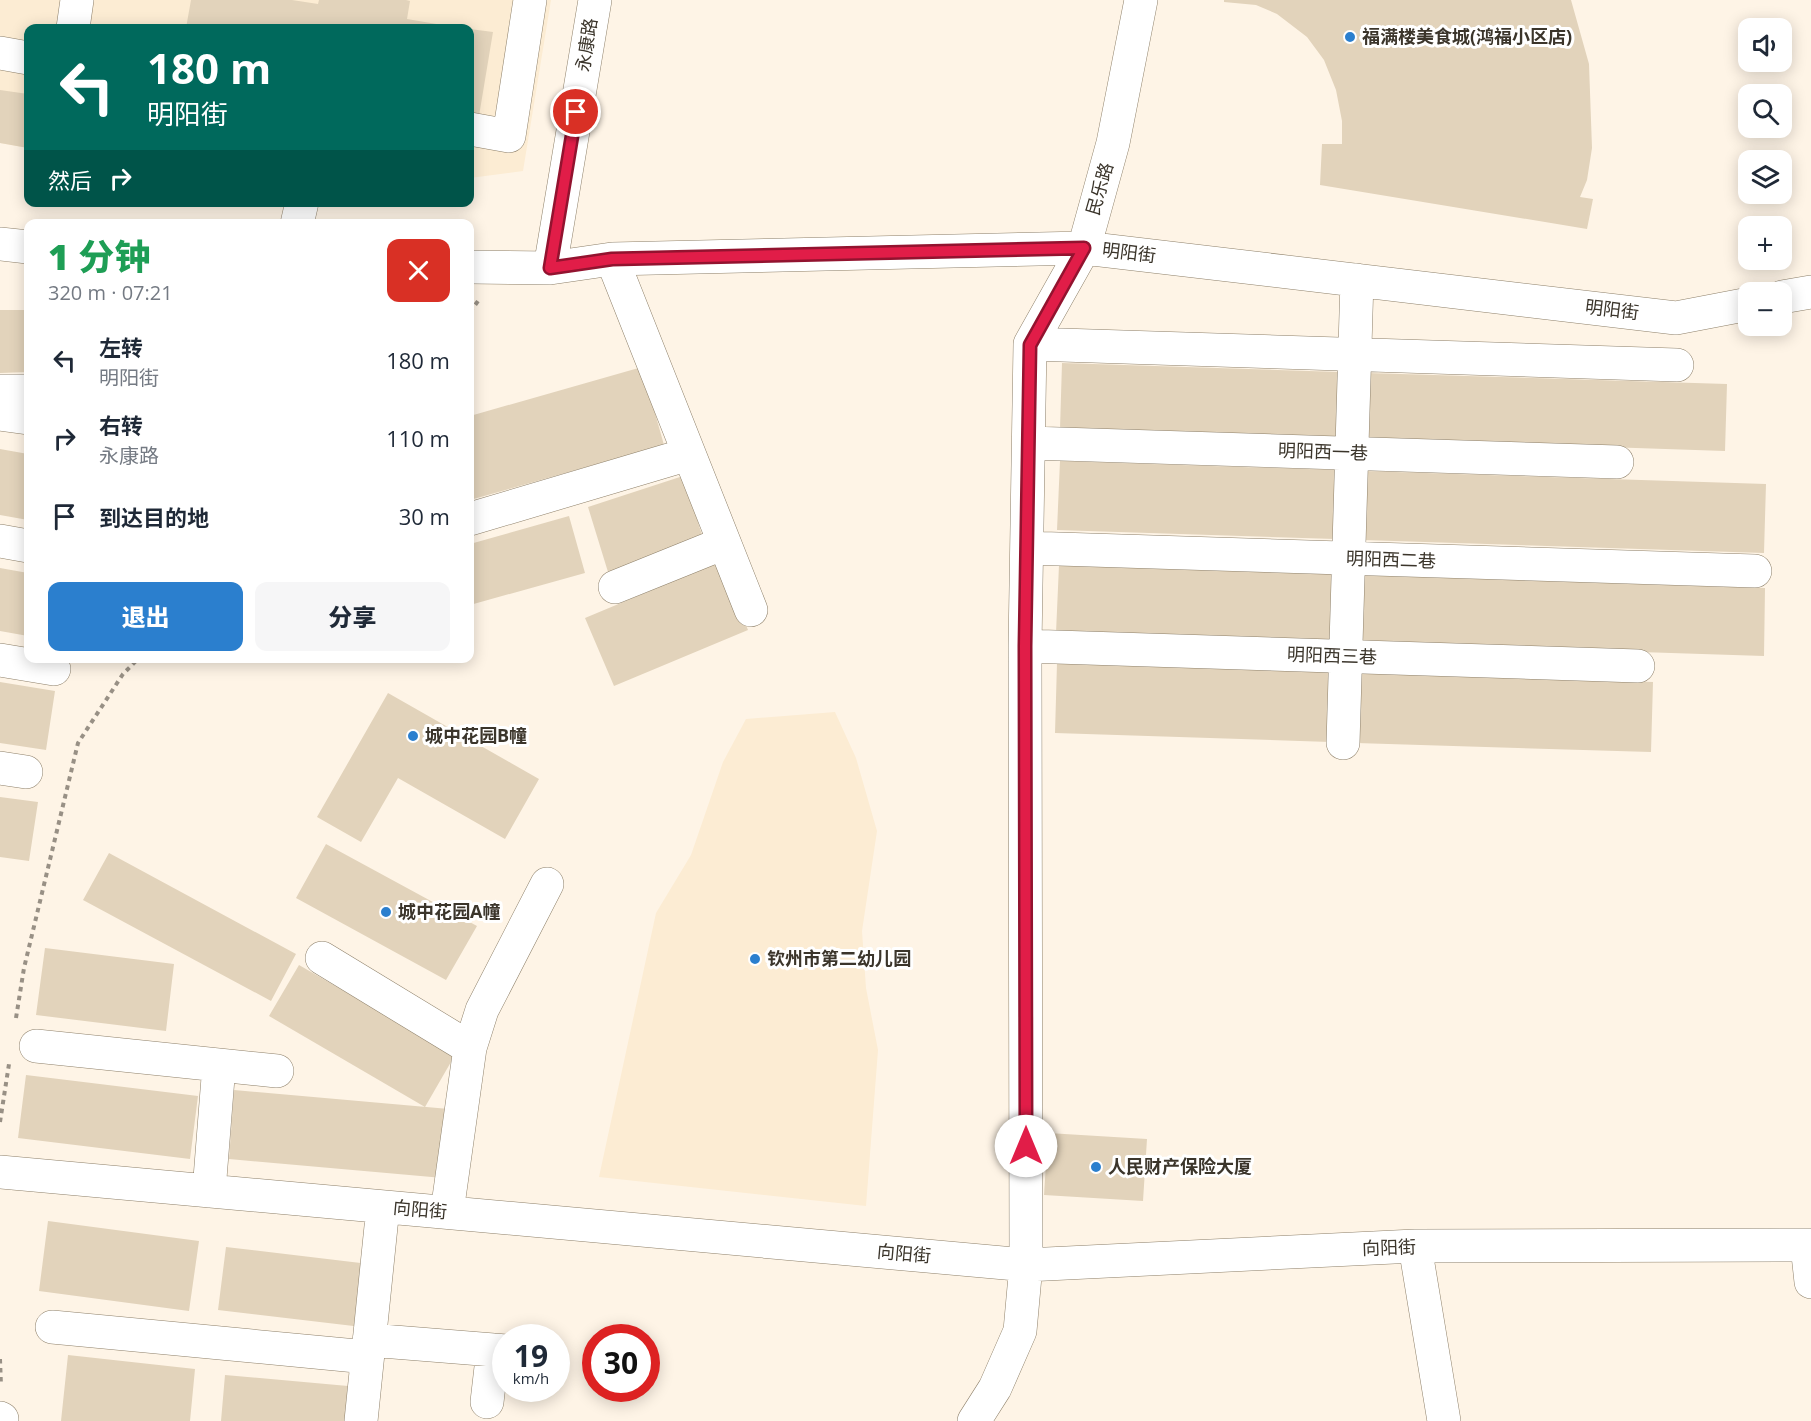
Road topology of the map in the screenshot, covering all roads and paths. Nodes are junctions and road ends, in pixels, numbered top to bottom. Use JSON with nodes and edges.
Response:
{"nodes":[{"id":1,"x":77,"y":0,"type":"edge"},
{"id":2,"x":530,"y":0,"type":"edge"},
{"id":3,"x":595,"y":0,"type":"edge"},
{"id":4,"x":1141,"y":0,"type":"edge"},
{"id":5,"x":74,"y":24,"type":"edge"},
{"id":6,"x":0,"y":53,"type":"edge"},
{"id":7,"x":24,"y":57,"type":"edge"},
{"id":8,"x":474,"y":130,"type":"edge"},
{"id":9,"x":0,"y":244,"type":"edge"},
{"id":10,"x":24,"y":247,"type":"edge"},
{"id":11,"x":1084,"y":248,"type":"junction"},
{"id":12,"x":612,"y":259,"type":"junction"},
{"id":13,"x":474,"y":267,"type":"edge"},
{"id":14,"x":550,"y":268,"type":"junction"},
{"id":15,"x":1358,"y":280,"type":"junction"},
{"id":16,"x":1811,"y":292,"type":"edge"},
{"id":17,"x":1792,"y":295,"type":"edge"},
{"id":18,"x":1738,"y":306,"type":"edge"},
{"id":19,"x":1030,"y":345,"type":"junction"},
{"id":20,"x":1355,"y":355,"type":"junction"},
{"id":21,"x":1677,"y":365,"type":"dead end"},
{"id":22,"x":0,"y":391,"type":"edge"},
{"id":23,"x":24,"y":391,"type":"edge"},
{"id":24,"x":0,"y":414,"type":"edge"},
{"id":25,"x":24,"y":417,"type":"edge"},
{"id":26,"x":1029,"y":443,"type":"junction"},
{"id":27,"x":1352,"y":453,"type":"junction"},
{"id":28,"x":689,"y":454,"type":"junction"},
{"id":29,"x":1617,"y":462,"type":"dead end"},
{"id":30,"x":474,"y":518,"type":"edge"},
{"id":31,"x":0,"y":541,"type":"edge"},
{"id":32,"x":724,"y":543,"type":"junction"},
{"id":33,"x":24,"y":545,"type":"edge"},
{"id":34,"x":1027,"y":548,"type":"junction"},
{"id":35,"x":1348,"y":559,"type":"junction"},
{"id":36,"x":1755,"y":571,"type":"dead end"},
{"id":37,"x":615,"y":587,"type":"dead end"},
{"id":38,"x":752,"y":610,"type":"dead end"},
{"id":39,"x":1025,"y":646,"type":"junction"},
{"id":40,"x":1345,"y":656,"type":"junction"},
{"id":41,"x":0,"y":660,"type":"edge"},
{"id":42,"x":134,"y":663,"type":"edge"},
{"id":43,"x":1638,"y":666,"type":"dead end"},
{"id":44,"x":54,"y":669,"type":"dead end"},
{"id":45,"x":1342,"y":743,"type":"dead end"},
{"id":46,"x":547,"y":884,"type":"dead end"},
{"id":47,"x":322,"y":958,"type":"dead end"},
{"id":48,"x":20,"y":1045,"type":"junction"},
{"id":49,"x":470,"y":1048,"type":"junction"},
{"id":50,"x":219,"y":1065,"type":"junction"},
{"id":51,"x":277,"y":1071,"type":"dead end"},
{"id":52,"x":0,"y":1122,"type":"edge"},
{"id":53,"x":0,"y":1172,"type":"edge"},
{"id":54,"x":209,"y":1191,"type":"junction"},
{"id":55,"x":383,"y":1207,"type":"junction"},
{"id":56,"x":447,"y":1212,"type":"junction"},
{"id":57,"x":1809,"y":1245,"type":"edge"},
{"id":58,"x":1415,"y":1246,"type":"junction"},
{"id":59,"x":1026,"y":1265,"type":"junction"},
{"id":60,"x":1811,"y":1282,"type":"edge"},
{"id":61,"x":52,"y":1327,"type":"dead end"},
{"id":62,"x":368,"y":1349,"type":"junction"},
{"id":63,"x":492,"y":1350,"type":"edge"},
{"id":64,"x":492,"y":1382,"type":"edge"},
{"id":65,"x":994,"y":1388,"type":"junction"},
{"id":66,"x":487,"y":1402,"type":"dead end"},
{"id":67,"x":361,"y":1421,"type":"edge"},
{"id":68,"x":974,"y":1421,"type":"edge"},
{"id":69,"x":1004,"y":1421,"type":"edge"},
{"id":70,"x":1444,"y":1421,"type":"edge"}],
"edges":[{"from":1,"to":5,"type":"street"},
{"from":2,"to":8,"type":"street"},
{"from":3,"to":14,"type":"street","name":"永康路"},
{"from":4,"to":11,"type":"street","name":"民乐路"},
{"from":6,"to":7,"type":"street"},
{"from":9,"to":10,"type":"street"},
{"from":11,"to":12,"type":"street","name":"明阳街"},
{"from":11,"to":15,"type":"street","name":"明阳街"},
{"from":11,"to":19,"type":"street","name":"民乐路"},
{"from":12,"to":14,"type":"street","name":"明阳街"},
{"from":12,"to":28,"type":"street"},
{"from":13,"to":14,"type":"street","name":"明阳街"},
{"from":15,"to":18,"type":"street","name":"明阳街"},
{"from":15,"to":20,"type":"street"},
{"from":16,"to":17,"type":"street"},
{"from":19,"to":20,"type":"street"},
{"from":19,"to":26,"type":"street","name":"民乐路"},
{"from":20,"to":21,"type":"street"},
{"from":20,"to":27,"type":"street"},
{"from":22,"to":23,"type":"street"},
{"from":24,"to":25,"type":"street"},
{"from":26,"to":27,"type":"street","name":"明阳西一巷"},
{"from":26,"to":34,"type":"street","name":"民乐路"},
{"from":27,"to":29,"type":"street","name":"明阳西一巷"},
{"from":27,"to":35,"type":"street"},
{"from":28,"to":30,"type":"street"},
{"from":28,"to":32,"type":"street"},
{"from":31,"to":33,"type":"street"},
{"from":32,"to":37,"type":"street"},
{"from":32,"to":38,"type":"street"},
{"from":34,"to":35,"type":"street","name":"明阳西二巷"},
{"from":34,"to":39,"type":"street","name":"民乐路"},
{"from":35,"to":36,"type":"street","name":"明阳西二巷"},
{"from":35,"to":40,"type":"street"},
{"from":39,"to":40,"type":"street","name":"明阳西三巷"},
{"from":39,"to":59,"type":"street","name":"民乐路"},
{"from":40,"to":43,"type":"street","name":"明阳西三巷"},
{"from":40,"to":45,"type":"street"},
{"from":41,"to":44,"type":"street"},
{"from":42,"to":48,"type":"path"},
{"from":46,"to":49,"type":"street"},
{"from":47,"to":49,"type":"street"},
{"from":48,"to":50,"type":"street"},
{"from":48,"to":52,"type":"path"},
{"from":49,"to":56,"type":"street"},
{"from":50,"to":51,"type":"street"},
{"from":50,"to":54,"type":"street"},
{"from":53,"to":54,"type":"street","name":"向阳街"},
{"from":54,"to":55,"type":"street","name":"向阳街"},
{"from":55,"to":56,"type":"street","name":"向阳街"},
{"from":55,"to":62,"type":"street"},
{"from":56,"to":59,"type":"street","name":"向阳街"},
{"from":57,"to":58,"type":"street","name":"向阳街"},
{"from":57,"to":60,"type":"street"},
{"from":58,"to":59,"type":"street","name":"向阳街"},
{"from":58,"to":70,"type":"street"},
{"from":59,"to":65,"type":"street","name":"民乐路"},
{"from":61,"to":62,"type":"street"},
{"from":62,"to":63,"type":"street"},
{"from":62,"to":67,"type":"street"},
{"from":64,"to":66,"type":"street"},
{"from":65,"to":68,"type":"street","name":"民乐路"},
{"from":65,"to":69,"type":"street"}]}
